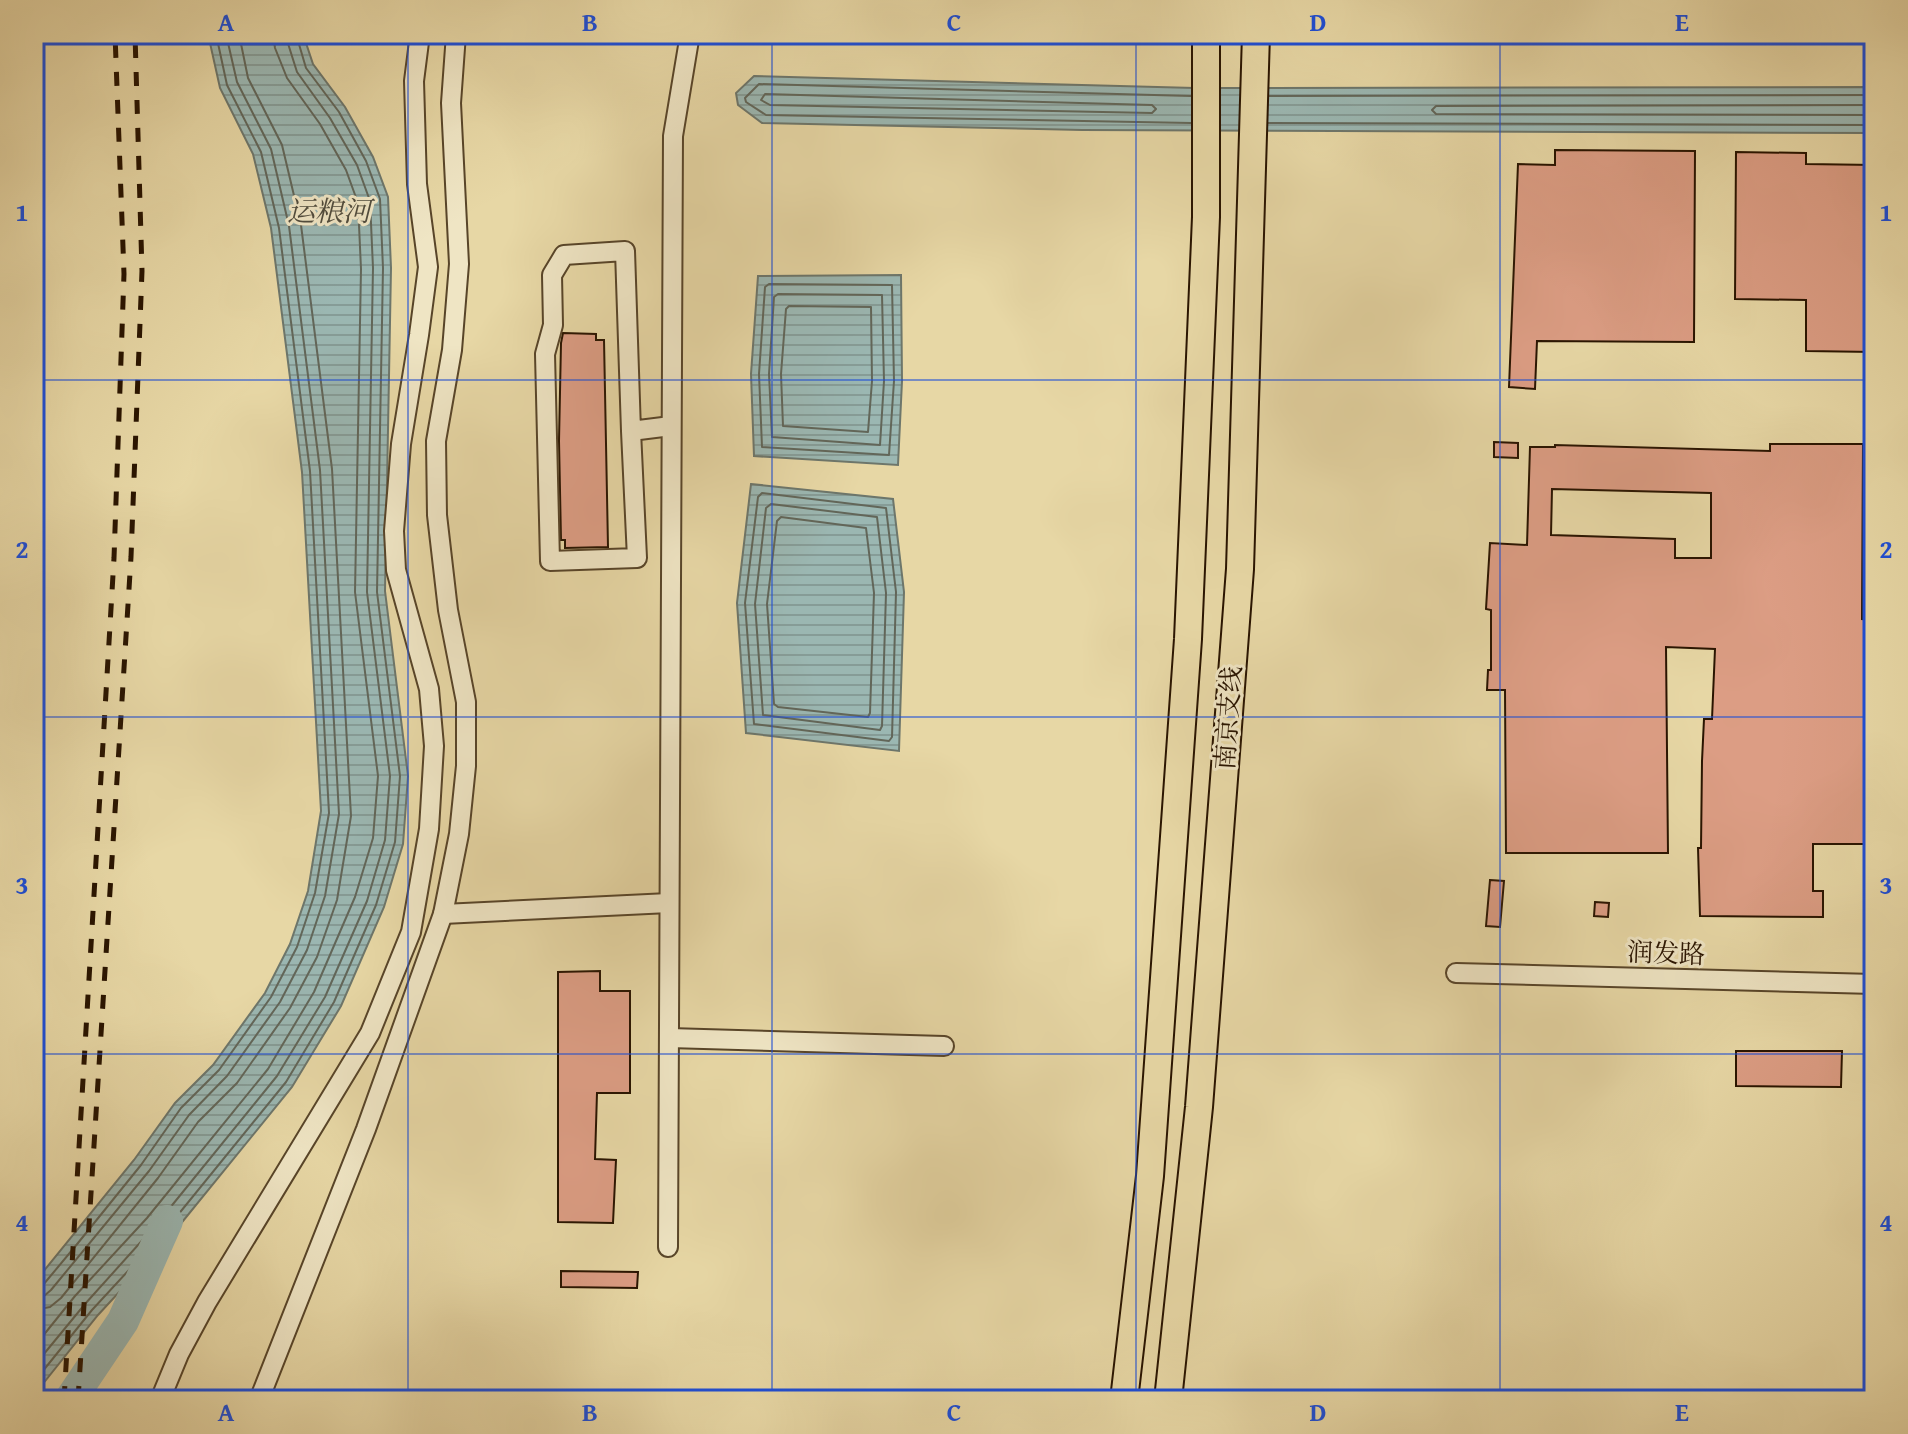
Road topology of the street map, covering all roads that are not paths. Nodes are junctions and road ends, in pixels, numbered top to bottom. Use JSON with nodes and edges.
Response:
{"nodes":[{"id":1,"x":420,"y":34,"type":"edge"},
{"id":2,"x":456,"y":34,"type":"edge"},
{"id":3,"x":690,"y":34,"type":"edge"},
{"id":4,"x":1206,"y":34,"type":"edge"},
{"id":5,"x":1256,"y":34,"type":"edge"},
{"id":6,"x":671,"y":426,"type":"junction"},
{"id":7,"x":631,"y":431,"type":"junction"},
{"id":8,"x":669,"y":903,"type":"junction"},
{"id":9,"x":443,"y":914,"type":"junction"},
{"id":10,"x":1456,"y":973,"type":"dead end"},
{"id":11,"x":1874,"y":984,"type":"edge"},
{"id":12,"x":669,"y":1038,"type":"junction"},
{"id":13,"x":944,"y":1046,"type":"dead end"},
{"id":14,"x":668,"y":1247,"type":"dead end"},
{"id":15,"x":160,"y":1400,"type":"edge"},
{"id":16,"x":259,"y":1400,"type":"edge"},
{"id":17,"x":1124,"y":1400,"type":"edge"},
{"id":18,"x":1168,"y":1400,"type":"edge"}],
"edges":[{"from":1,"to":15,"type":"street"},
{"from":2,"to":9,"type":"street"},
{"from":3,"to":6,"type":"street"},
{"from":4,"to":17,"type":"highway","name":"南京支线"},
{"from":5,"to":18,"type":"highway","name":"南京支线"},
{"from":6,"to":7,"type":"street"},
{"from":6,"to":8,"type":"street"},
{"from":7,"to":7,"type":"street"},
{"from":8,"to":9,"type":"street"},
{"from":8,"to":12,"type":"street"},
{"from":9,"to":16,"type":"street"},
{"from":10,"to":11,"type":"street","name":"润发路"},
{"from":12,"to":13,"type":"street"},
{"from":12,"to":14,"type":"street"}]}
